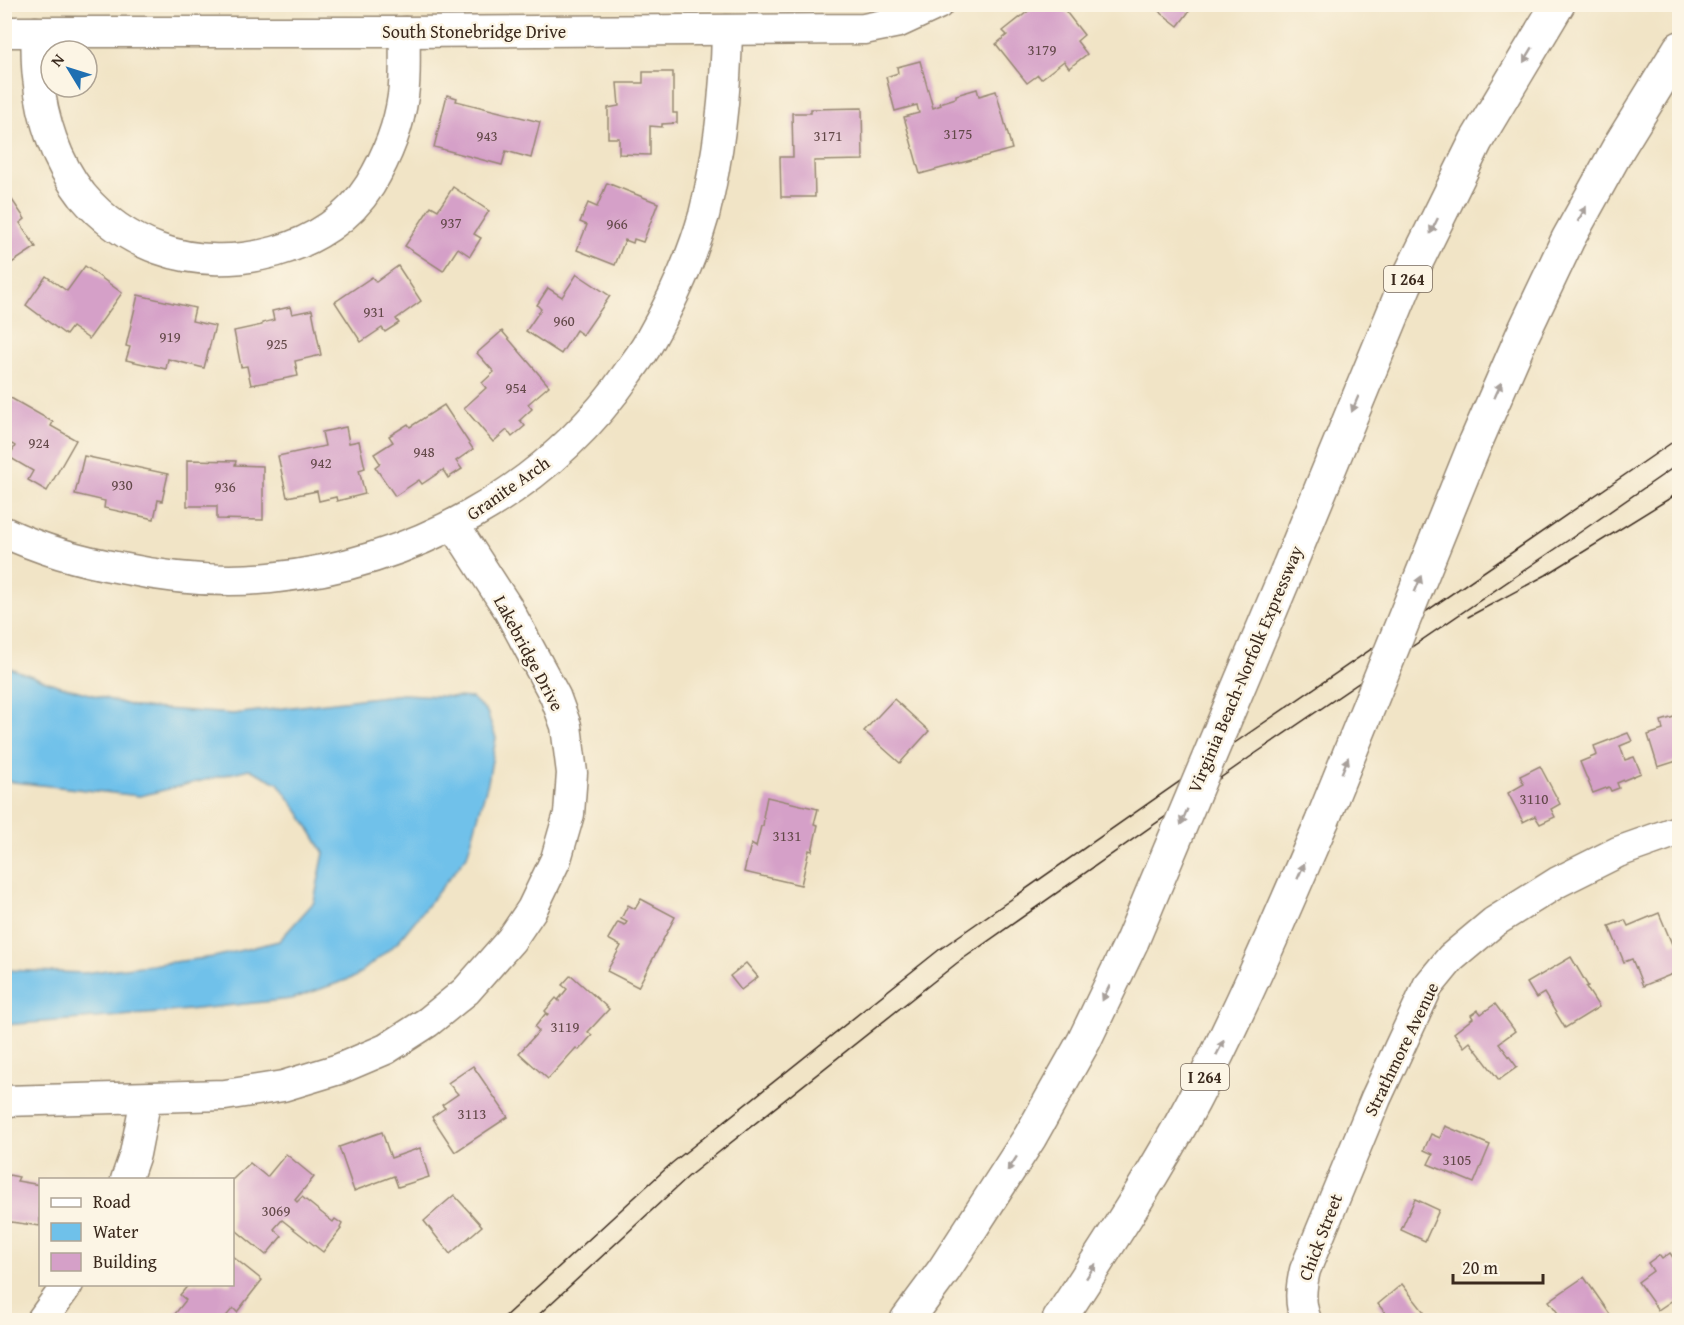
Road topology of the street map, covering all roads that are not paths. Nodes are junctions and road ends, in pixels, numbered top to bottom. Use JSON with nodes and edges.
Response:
{"nodes":[{"id":1,"x":938,"y":4,"type":"edge"},
{"id":2,"x":1558,"y":4,"type":"edge"},
{"id":3,"x":727,"y":30,"type":"junction"},
{"id":4,"x":4,"y":32,"type":"edge"},
{"id":5,"x":36,"y":32,"type":"junction"},
{"id":6,"x":405,"y":32,"type":"junction"},
{"id":7,"x":1680,"y":48,"type":"edge"},
{"id":8,"x":454,"y":525,"type":"junction"},
{"id":9,"x":4,"y":532,"type":"edge"},
{"id":10,"x":1680,"y":830,"type":"edge"},
{"id":11,"x":146,"y":1098,"type":"junction"},
{"id":12,"x":4,"y":1101,"type":"edge"},
{"id":13,"x":1352,"y":1155,"type":"joint"},
{"id":14,"x":126,"y":1178,"type":"edge"},
{"id":15,"x":67,"y":1286,"type":"edge"},
{"id":16,"x":42,"y":1320,"type":"edge"},
{"id":17,"x":908,"y":1320,"type":"edge"},
{"id":18,"x":1059,"y":1320,"type":"edge"},
{"id":19,"x":1306,"y":1320,"type":"edge"}],
"edges":[{"from":1,"to":3,"type":"street","name":"South Stonebridge Drive"},
{"from":2,"to":17,"type":"highway","name":"Virginia Beach-Norfolk Expressway","number":"I 264","one_way":true,"bridge":true},
{"from":3,"to":6,"type":"street","name":"South Stonebridge Drive"},
{"from":3,"to":8,"type":"street","name":"Granite Arch"},
{"from":4,"to":5,"type":"street","name":"South Stonebridge Drive"},
{"from":5,"to":6,"type":"street","name":"South Stonebridge Drive"},
{"from":5,"to":6,"type":"street"},
{"from":18,"to":7,"type":"highway","number":"I 264","one_way":true,"bridge":true},
{"from":8,"to":9,"type":"street","name":"Granite Arch"},
{"from":8,"to":11,"type":"street","name":"Lakebridge Drive"},
{"from":10,"to":13,"type":"street","name":"Strathmore Avenue"},
{"from":11,"to":12,"type":"street","name":"Lakebridge Drive"},
{"from":11,"to":14,"type":"street"},
{"from":13,"to":19,"type":"street","name":"Chick Street"},
{"from":15,"to":16,"type":"street"}]}
